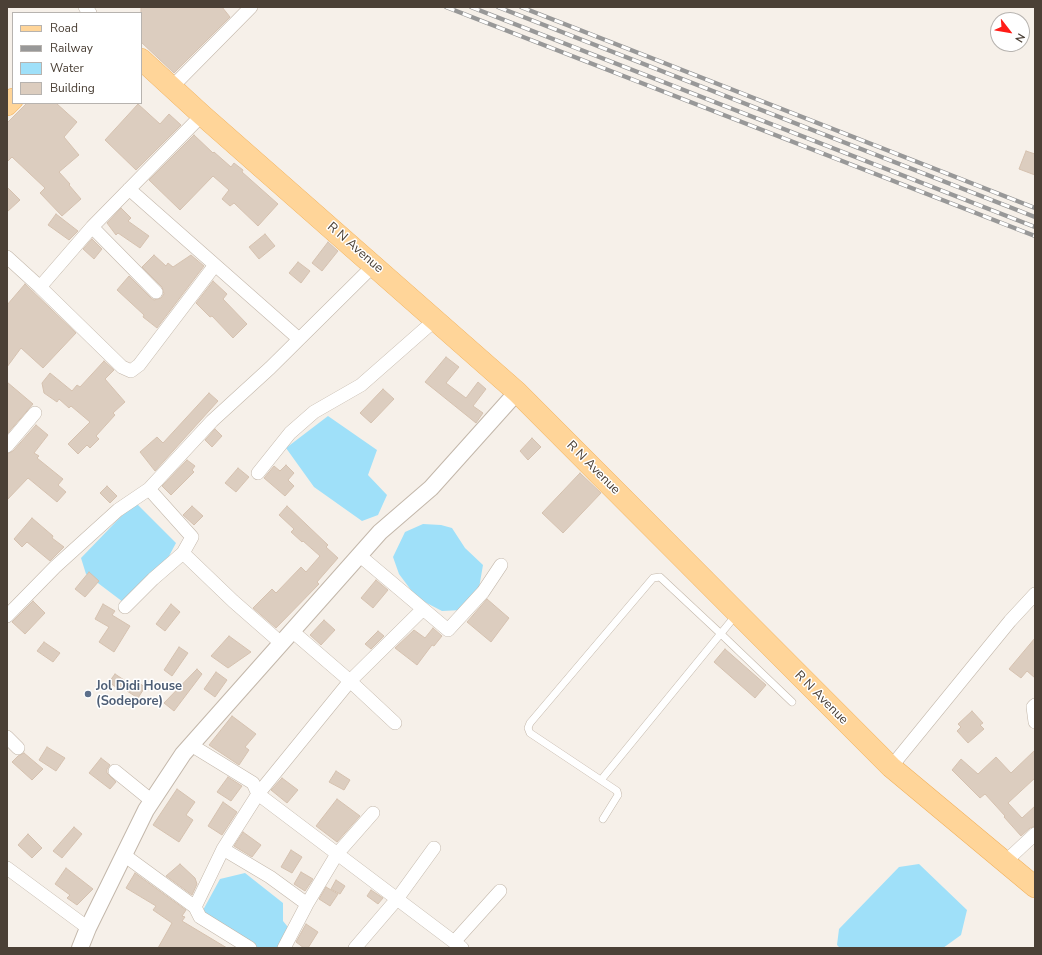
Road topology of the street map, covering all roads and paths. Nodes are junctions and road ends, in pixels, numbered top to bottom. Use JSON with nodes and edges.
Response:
{"nodes":[{"id":1,"x":251,"y":7,"type":"edge"},
{"id":2,"x":142,"y":60,"type":"edge"},
{"id":3,"x":173,"y":86,"type":"junction"},
{"id":4,"x":202,"y":115,"type":"junction"},
{"id":5,"x":129,"y":189,"type":"junction"},
{"id":6,"x":92,"y":227,"type":"junction"},
{"id":7,"x":7,"y":257,"type":"edge"},
{"id":8,"x":215,"y":265,"type":"junction"},
{"id":9,"x":374,"y":265,"type":"junction"},
{"id":10,"x":40,"y":287,"type":"junction"},
{"id":11,"x":156,"y":292,"type":"dead end"},
{"id":12,"x":435,"y":320,"type":"junction"},
{"id":13,"x":299,"y":339,"type":"junction"},
{"id":14,"x":517,"y":392,"type":"junction"},
{"id":15,"x":35,"y":413,"type":"dead end"},
{"id":16,"x":7,"y":446,"type":"edge"},
{"id":17,"x":258,"y":473,"type":"dead end"},
{"id":18,"x":149,"y":489,"type":"junction"},
{"id":19,"x":183,"y":553,"type":"junction"},
{"id":20,"x":359,"y":555,"type":"junction"},
{"id":21,"x":501,"y":565,"type":"dead end"},
{"id":22,"x":1035,"y":594,"type":"edge"},
{"id":23,"x":125,"y":607,"type":"dead end"},
{"id":24,"x":422,"y":609,"type":"junction"},
{"id":25,"x":738,"y":614,"type":"junction"},
{"id":26,"x":7,"y":616,"type":"edge"},
{"id":27,"x":292,"y":631,"type":"junction"},
{"id":28,"x":721,"y":634,"type":"junction"},
{"id":29,"x":281,"y":643,"type":"junction"},
{"id":30,"x":350,"y":681,"type":"junction"},
{"id":31,"x":792,"y":702,"type":"dead end"},
{"id":32,"x":1035,"y":705,"type":"edge"},
{"id":33,"x":1035,"y":722,"type":"edge"},
{"id":34,"x":395,"y":723,"type":"dead end"},
{"id":35,"x":7,"y":737,"type":"edge"},
{"id":36,"x":191,"y":745,"type":"junction"},
{"id":37,"x":18,"y":748,"type":"dead end"},
{"id":38,"x":890,"y":767,"type":"junction"},
{"id":39,"x":115,"y":771,"type":"dead end"},
{"id":40,"x":601,"y":780,"type":"junction"},
{"id":41,"x":258,"y":794,"type":"junction"},
{"id":42,"x":152,"y":801,"type":"junction"},
{"id":43,"x":373,"y":813,"type":"dead end"},
{"id":44,"x":603,"y":819,"type":"dead end"},
{"id":45,"x":1035,"y":834,"type":"edge"},
{"id":46,"x":434,"y":848,"type":"dead end"},
{"id":47,"x":224,"y":849,"type":"junction"},
{"id":48,"x":337,"y":854,"type":"junction"},
{"id":49,"x":124,"y":855,"type":"junction"},
{"id":50,"x":1005,"y":862,"type":"junction"},
{"id":51,"x":7,"y":868,"type":"edge"},
{"id":52,"x":1035,"y":887,"type":"edge"},
{"id":53,"x":500,"y":891,"type":"dead end"},
{"id":54,"x":397,"y":899,"type":"junction"},
{"id":55,"x":307,"y":904,"type":"junction"},
{"id":56,"x":195,"y":907,"type":"junction"},
{"id":57,"x":88,"y":928,"type":"junction"},
{"id":58,"x":458,"y":945,"type":"edge"},
{"id":59,"x":80,"y":948,"type":"edge"},
{"id":60,"x":250,"y":948,"type":"edge"},
{"id":61,"x":284,"y":948,"type":"edge"},
{"id":62,"x":356,"y":948,"type":"edge"}],
"edges":[{"from":1,"to":3,"type":"street"},
{"from":2,"to":3,"type":"main road","name":"R N Avenue"},
{"from":3,"to":4,"type":"main road","name":"R N Avenue"},
{"from":4,"to":5,"type":"street"},
{"from":4,"to":9,"type":"main road","name":"R N Avenue"},
{"from":5,"to":6,"type":"street"},
{"from":5,"to":8,"type":"street"},
{"from":6,"to":10,"type":"street"},
{"from":6,"to":11,"type":"street"},
{"from":7,"to":10,"type":"street"},
{"from":8,"to":10,"type":"street"},
{"from":8,"to":13,"type":"street"},
{"from":9,"to":12,"type":"main road","name":"R N Avenue"},
{"from":9,"to":13,"type":"street"},
{"from":12,"to":14,"type":"main road","name":"R N Avenue"},
{"from":12,"to":17,"type":"street"},
{"from":13,"to":18,"type":"street"},
{"from":14,"to":20,"type":"street"},
{"from":14,"to":25,"type":"main road","name":"R N Avenue"},
{"from":15,"to":16,"type":"street"},
{"from":18,"to":19,"type":"street"},
{"from":18,"to":26,"type":"street"},
{"from":19,"to":23,"type":"street"},
{"from":19,"to":29,"type":"street"},
{"from":20,"to":24,"type":"street"},
{"from":20,"to":27,"type":"street"},
{"from":21,"to":24,"type":"street"},
{"from":22,"to":38,"type":"street"},
{"from":24,"to":30,"type":"street"},
{"from":25,"to":28,"type":"lane"},
{"from":25,"to":38,"type":"main road","name":"R N Avenue"},
{"from":27,"to":29,"type":"street"},
{"from":27,"to":30,"type":"street"},
{"from":28,"to":31,"type":"lane"},
{"from":28,"to":40,"type":"lane"},
{"from":28,"to":40,"type":"lane"},
{"from":29,"to":36,"type":"street"},
{"from":30,"to":34,"type":"street"},
{"from":30,"to":41,"type":"street"},
{"from":32,"to":33,"type":"street"},
{"from":35,"to":37,"type":"street"},
{"from":36,"to":41,"type":"street"},
{"from":36,"to":42,"type":"street"},
{"from":38,"to":50,"type":"main road","name":"R N Avenue"},
{"from":39,"to":42,"type":"street"},
{"from":40,"to":44,"type":"lane"},
{"from":41,"to":47,"type":"street"},
{"from":41,"to":48,"type":"street"},
{"from":42,"to":49,"type":"street"},
{"from":43,"to":48,"type":"street"},
{"from":45,"to":50,"type":"street"},
{"from":46,"to":54,"type":"street"},
{"from":47,"to":55,"type":"street"},
{"from":47,"to":56,"type":"street"},
{"from":48,"to":54,"type":"street"},
{"from":48,"to":55,"type":"street"},
{"from":49,"to":56,"type":"street"},
{"from":49,"to":57,"type":"street"},
{"from":50,"to":52,"type":"main road","name":"R N Avenue"},
{"from":51,"to":57,"type":"street"},
{"from":53,"to":58,"type":"street"},
{"from":54,"to":58,"type":"street"},
{"from":54,"to":62,"type":"street"},
{"from":55,"to":61,"type":"street"},
{"from":56,"to":60,"type":"street"},
{"from":57,"to":59,"type":"street"}]}
